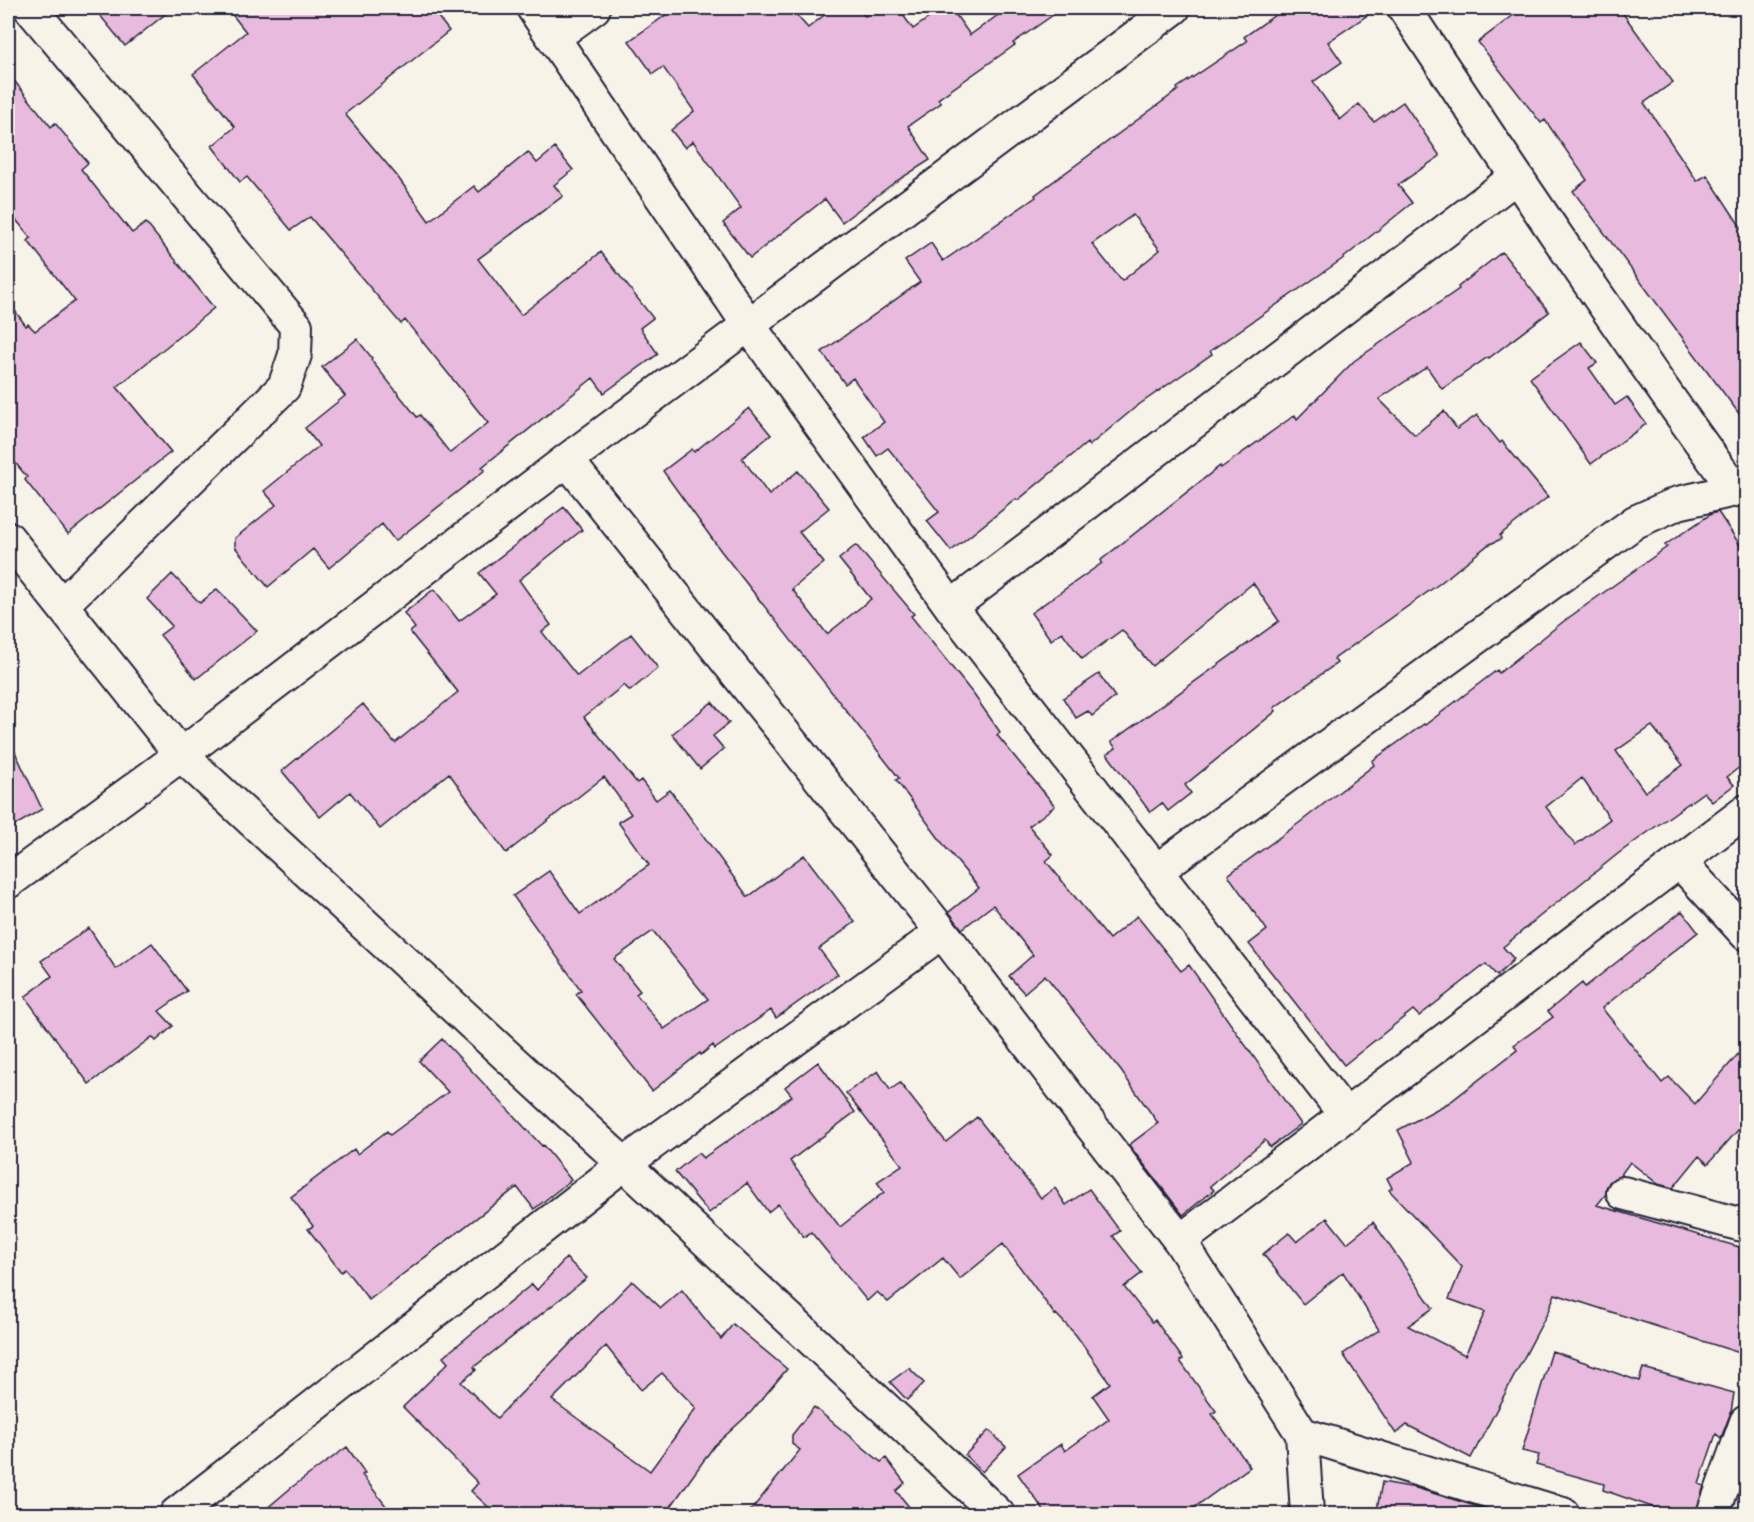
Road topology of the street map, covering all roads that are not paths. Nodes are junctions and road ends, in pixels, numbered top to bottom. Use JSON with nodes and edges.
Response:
{"nodes":[{"id":1,"x":30,"y":8,"type":"edge"},
{"id":2,"x":533,"y":8,"type":"edge"},
{"id":3,"x":594,"y":8,"type":"edge"},
{"id":4,"x":1174,"y":8,"type":"edge"},
{"id":5,"x":1404,"y":8,"type":"edge"},
{"id":6,"x":554,"y":37,"type":"junction"},
{"id":7,"x":1516,"y":177,"type":"junction"},
{"id":8,"x":748,"y":324,"type":"junction"},
{"id":9,"x":567,"y":460,"type":"junction"},
{"id":10,"x":1741,"y":485,"type":"edge"},
{"id":11,"x":8,"y":538,"type":"edge"},
{"id":12,"x":62,"y":606,"type":"junction"},
{"id":13,"x":951,"y":607,"type":"junction"},
{"id":14,"x":181,"y":755,"type":"junction"},
{"id":15,"x":1746,"y":811,"type":"edge"},
{"id":16,"x":1680,"y":862,"type":"junction"},
{"id":17,"x":1156,"y":871,"type":"junction"},
{"id":18,"x":8,"y":882,"type":"edge"},
{"id":19,"x":942,"y":932,"type":"junction"},
{"id":20,"x":1746,"y":934,"type":"edge"},
{"id":21,"x":1346,"y":1116,"type":"junction"},
{"id":22,"x":624,"y":1164,"type":"junction"},
{"id":23,"x":1623,"y":1193,"type":"dead end"},
{"id":24,"x":1746,"y":1226,"type":"edge"},
{"id":25,"x":1180,"y":1241,"type":"junction"},
{"id":26,"x":1746,"y":1422,"type":"edge"},
{"id":27,"x":1302,"y":1434,"type":"junction"},
{"id":28,"x":176,"y":1515,"type":"edge"},
{"id":29,"x":998,"y":1515,"type":"edge"},
{"id":30,"x":1307,"y":1515,"type":"edge"},
{"id":31,"x":1563,"y":1515,"type":"edge"},
{"id":32,"x":1713,"y":1515,"type":"edge"}],
"edges":[{"from":1,"to":12,"type":"street"},
{"from":2,"to":6,"type":"street"},
{"from":3,"to":6,"type":"street"},
{"from":4,"to":8,"type":"street"},
{"from":5,"to":7,"type":"street"},
{"from":6,"to":8,"type":"street"},
{"from":7,"to":10,"type":"street"},
{"from":7,"to":13,"type":"street"},
{"from":8,"to":9,"type":"street"},
{"from":8,"to":13,"type":"street"},
{"from":9,"to":14,"type":"street"},
{"from":9,"to":19,"type":"street"},
{"from":10,"to":17,"type":"street"},
{"from":11,"to":12,"type":"street"},
{"from":12,"to":14,"type":"street"},
{"from":13,"to":17,"type":"street"},
{"from":14,"to":18,"type":"street"},
{"from":14,"to":22,"type":"street"},
{"from":15,"to":16,"type":"street"},
{"from":16,"to":20,"type":"street"},
{"from":16,"to":21,"type":"street"},
{"from":17,"to":21,"type":"street"},
{"from":19,"to":22,"type":"street"},
{"from":19,"to":25,"type":"street"},
{"from":21,"to":25,"type":"street"},
{"from":22,"to":28,"type":"street"},
{"from":22,"to":29,"type":"street"},
{"from":23,"to":24,"type":"street"},
{"from":25,"to":27,"type":"street"},
{"from":26,"to":32,"type":"street"},
{"from":27,"to":30,"type":"street"},
{"from":27,"to":31,"type":"street"}]}
